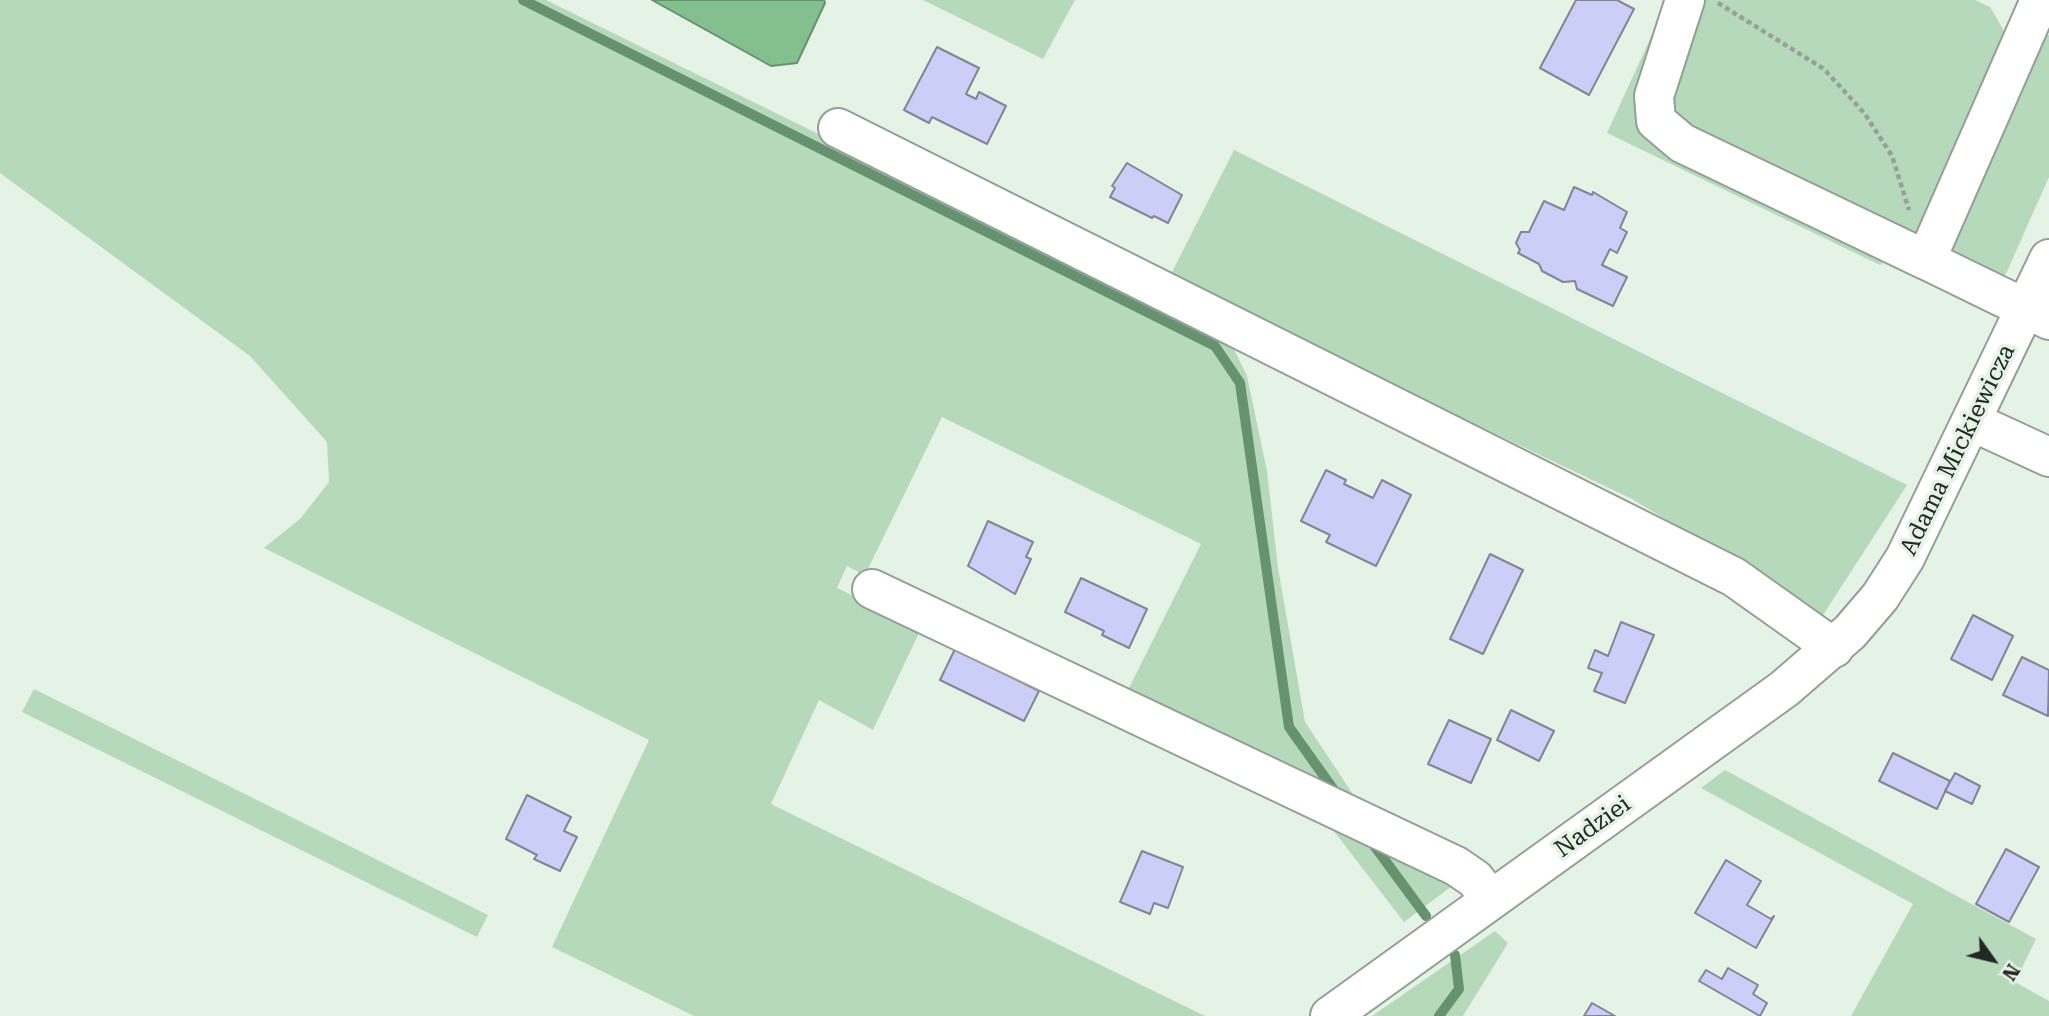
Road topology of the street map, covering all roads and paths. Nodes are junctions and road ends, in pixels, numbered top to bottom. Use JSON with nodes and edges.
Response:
{"nodes":[{"id":1,"x":1685,"y":0,"type":"edge"},
{"id":2,"x":1713,"y":0,"type":"edge"},
{"id":3,"x":2036,"y":6,"type":"edge"},
{"id":4,"x":838,"y":128,"type":"dead end"},
{"id":5,"x":2049,"y":258,"type":"edge"},
{"id":6,"x":1926,"y":260,"type":"junction"},
{"id":7,"x":2038,"y":315,"type":"edge"},
{"id":8,"x":1973,"y":422,"type":"junction"},
{"id":9,"x":2049,"y":457,"type":"edge"},
{"id":10,"x":872,"y":589,"type":"dead end"},
{"id":11,"x":1842,"y":640,"type":"junction"},
{"id":12,"x":1491,"y":900,"type":"junction"},
{"id":13,"x":1330,"y":1016,"type":"edge"}],
"edges":[{"from":1,"to":6,"type":"street"},
{"from":2,"to":6,"type":"path"},
{"from":3,"to":6,"type":"street"},
{"from":4,"to":11,"type":"street"},
{"from":5,"to":7,"type":"street","name":"Adama Mickiewicza"},
{"from":6,"to":7,"type":"street"},
{"from":7,"to":8,"type":"street","name":"Adama Mickiewicza"},
{"from":8,"to":9,"type":"street"},
{"from":8,"to":11,"type":"street","name":"Adama Mickiewicza"},
{"from":10,"to":12,"type":"street"},
{"from":11,"to":12,"type":"street","name":"Nadziei"},
{"from":12,"to":13,"type":"street","name":"Nadziei"}]}
